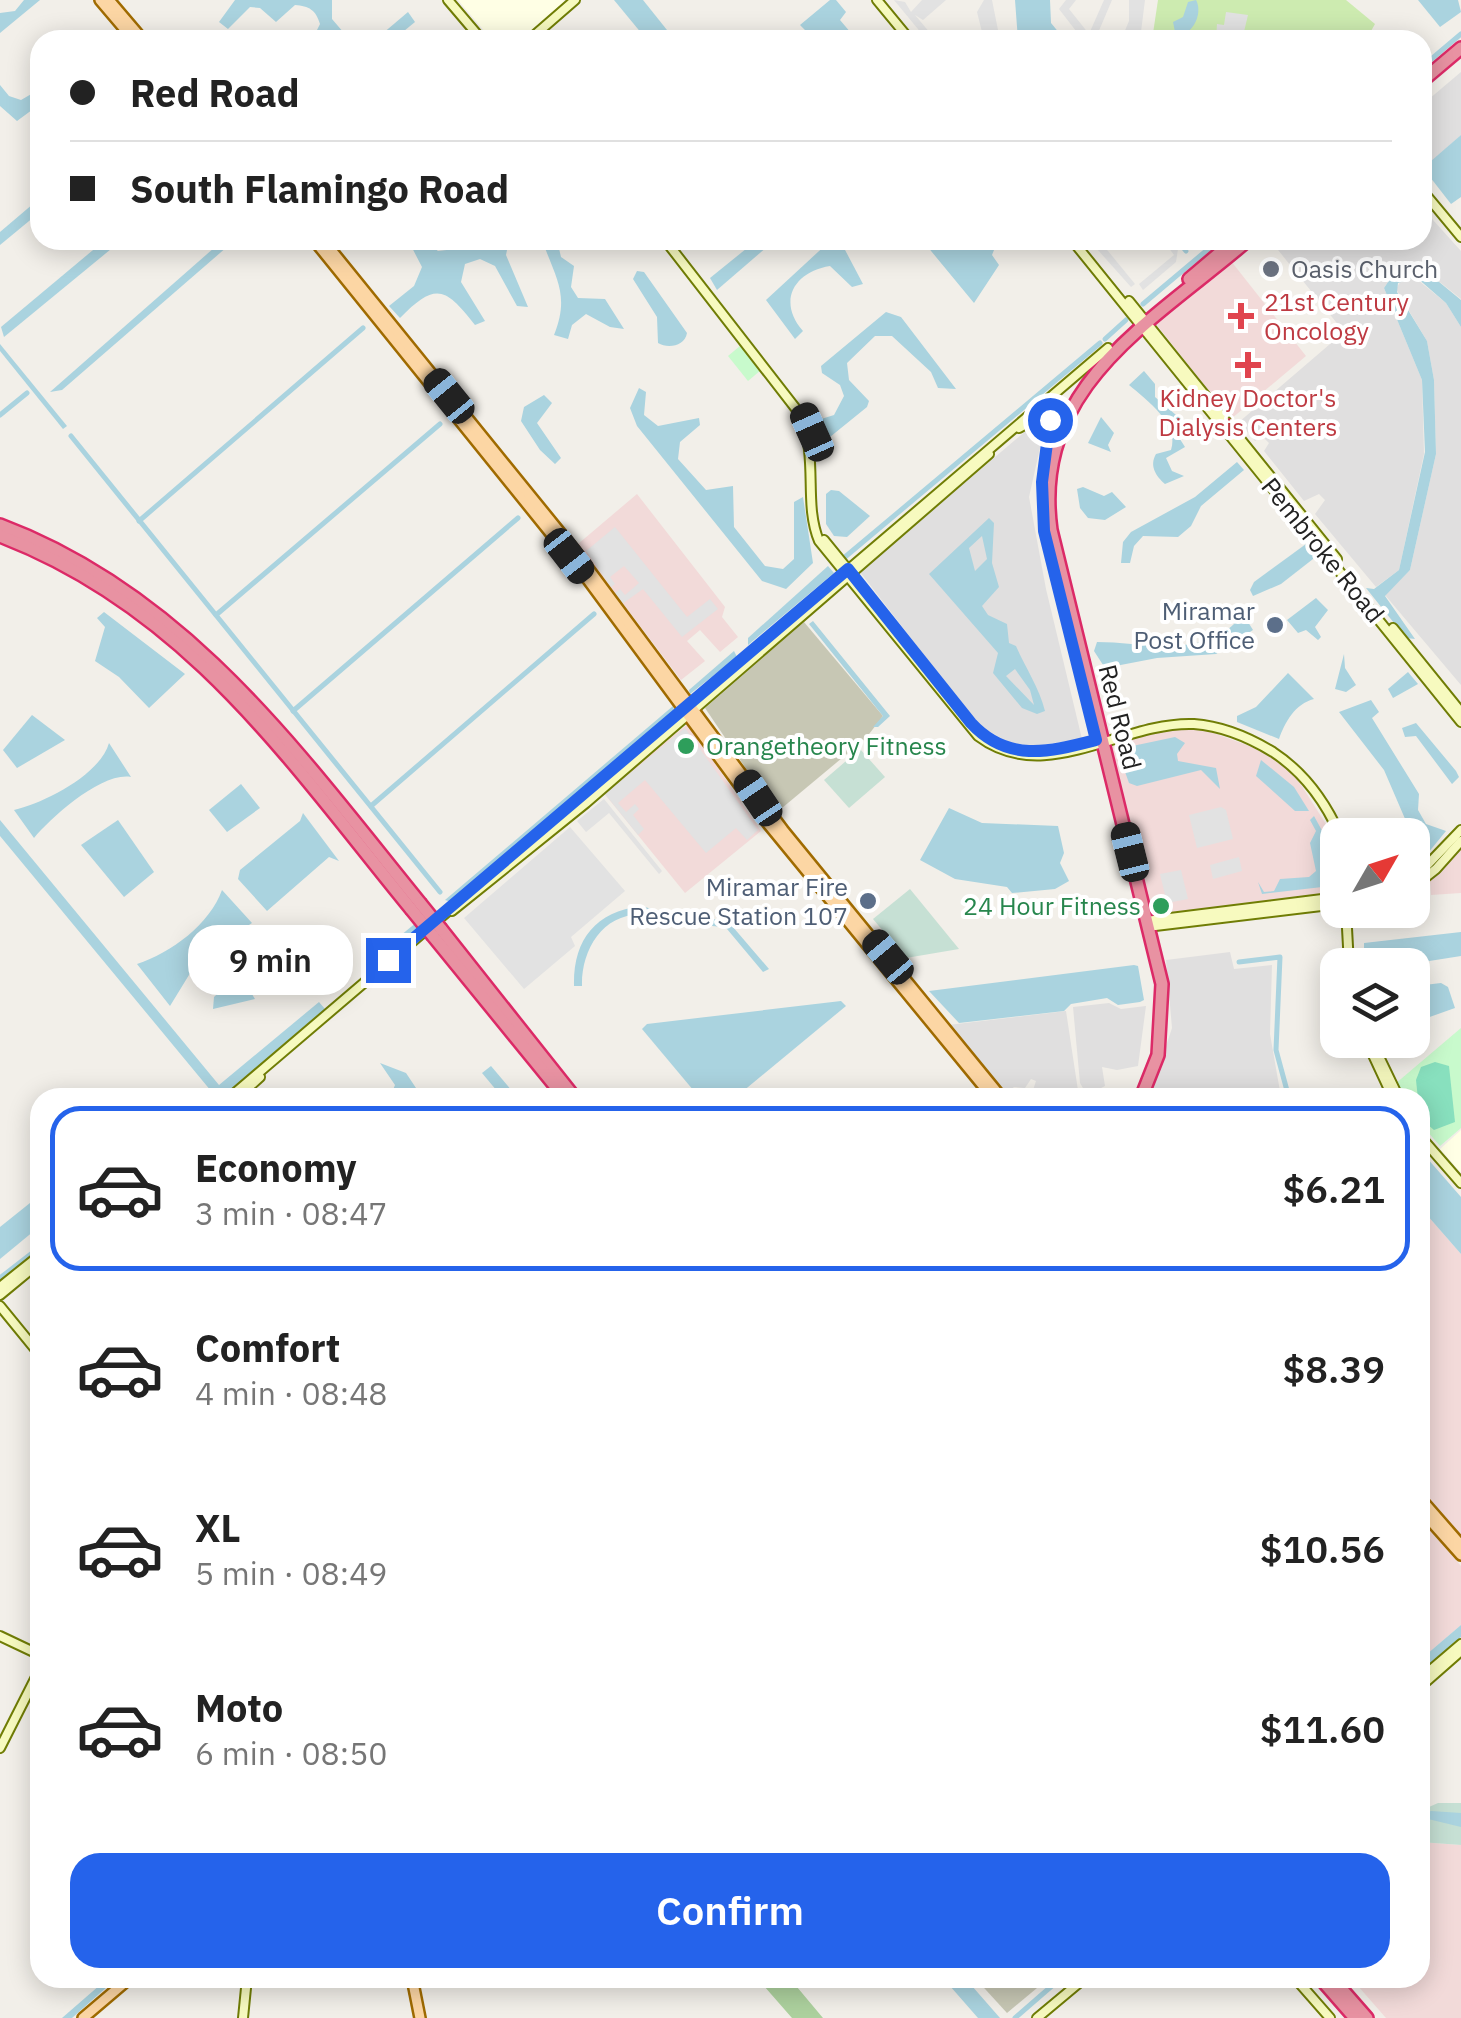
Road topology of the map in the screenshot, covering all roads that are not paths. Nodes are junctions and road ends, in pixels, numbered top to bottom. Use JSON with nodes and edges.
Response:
{"nodes":[{"id":1,"x":100,"y":0,"type":"edge"},
{"id":2,"x":109,"y":0,"type":"edge"},
{"id":3,"x":451,"y":0,"type":"edge"},
{"id":4,"x":575,"y":0,"type":"edge"},
{"id":5,"x":880,"y":0,"type":"edge"},
{"id":6,"x":126,"y":30,"type":"edge"},
{"id":7,"x":134,"y":30,"type":"edge"},
{"id":8,"x":476,"y":30,"type":"edge"},
{"id":9,"x":540,"y":30,"type":"edge"},
{"id":10,"x":905,"y":30,"type":"edge"},
{"id":11,"x":1461,"y":48,"type":"edge"},
{"id":12,"x":1461,"y":58,"type":"edge"},
{"id":13,"x":1432,"y":73,"type":"edge"},
{"id":14,"x":1432,"y":83,"type":"edge"},
{"id":15,"x":1432,"y":202,"type":"edge"},
{"id":16,"x":1461,"y":237,"type":"edge"},
{"id":17,"x":322,"y":250,"type":"edge"},
{"id":18,"x":330,"y":250,"type":"edge"},
{"id":19,"x":675,"y":250,"type":"edge"},
{"id":20,"x":1083,"y":250,"type":"edge"},
{"id":21,"x":1224,"y":250,"type":"edge"},
{"id":22,"x":1235,"y":250,"type":"edge"},
{"id":23,"x":1144,"y":323,"type":"junction"},
{"id":24,"x":1108,"y":353,"type":"junction"},
{"id":25,"x":1064,"y":412,"type":"junction"},
{"id":26,"x":1038,"y":416,"type":"junction"},
{"id":27,"x":1051,"y":435,"type":"junction"},
{"id":28,"x":0,"y":525,"type":"edge"},
{"id":29,"x":0,"y":536,"type":"edge"},
{"id":30,"x":572,"y":554,"type":"junction"},
{"id":31,"x":848,"y":574,"type":"junction"},
{"id":32,"x":689,"y":709,"type":"junction"},
{"id":33,"x":1461,"y":712,"type":"edge"},
{"id":34,"x":1461,"y":722,"type":"edge"},
{"id":35,"x":1100,"y":741,"type":"junction"},
{"id":36,"x":1330,"y":818,"type":"edge"},
{"id":37,"x":1461,"y":830,"type":"edge"},
{"id":38,"x":1461,"y":841,"type":"edge"},
{"id":39,"x":1437,"y":865,"type":"junction"},
{"id":40,"x":1430,"y":870,"type":"edge"},
{"id":41,"x":1320,"y":903,"type":"edge"},
{"id":42,"x":416,"y":906,"type":"junction"},
{"id":43,"x":1145,"y":924,"type":"junction"},
{"id":44,"x":437,"y":932,"type":"junction"},
{"id":45,"x":1377,"y":1058,"type":"edge"},
{"id":46,"x":1147,"y":1075,"type":"junction"},
{"id":47,"x":242,"y":1088,"type":"edge"},
{"id":48,"x":556,"y":1088,"type":"edge"},
{"id":49,"x":567,"y":1088,"type":"edge"},
{"id":50,"x":985,"y":1088,"type":"edge"},
{"id":51,"x":994,"y":1088,"type":"edge"},
{"id":52,"x":1141,"y":1088,"type":"edge"},
{"id":53,"x":1391,"y":1088,"type":"edge"},
{"id":54,"x":1430,"y":1144,"type":"edge"},
{"id":55,"x":1461,"y":1180,"type":"edge"},
{"id":56,"x":30,"y":1266,"type":"edge"},
{"id":57,"x":0,"y":1291,"type":"edge"},
{"id":58,"x":0,"y":1306,"type":"edge"},
{"id":59,"x":30,"y":1343,"type":"edge"},
{"id":60,"x":1430,"y":1509,"type":"edge"},
{"id":61,"x":1430,"y":1520,"type":"edge"},
{"id":62,"x":1461,"y":1545,"type":"edge"},
{"id":63,"x":1461,"y":1555,"type":"edge"},
{"id":64,"x":0,"y":1638,"type":"edge"},
{"id":65,"x":1461,"y":1644,"type":"edge"},
{"id":66,"x":1461,"y":1652,"type":"edge"},
{"id":67,"x":30,"y":1653,"type":"edge"},
{"id":68,"x":1430,"y":1670,"type":"edge"},
{"id":69,"x":1430,"y":1679,"type":"edge"},
{"id":70,"x":30,"y":1689,"type":"edge"},
{"id":71,"x":0,"y":1748,"type":"edge"},
{"id":72,"x":110,"y":1988,"type":"edge"},
{"id":73,"x":118,"y":1988,"type":"edge"},
{"id":74,"x":246,"y":1988,"type":"edge"},
{"id":75,"x":412,"y":1988,"type":"edge"},
{"id":76,"x":1070,"y":1988,"type":"edge"},
{"id":77,"x":1302,"y":1988,"type":"edge"},
{"id":78,"x":1329,"y":1988,"type":"edge"},
{"id":79,"x":1341,"y":1988,"type":"edge"},
{"id":80,"x":75,"y":2018,"type":"edge"},
{"id":81,"x":84,"y":2018,"type":"edge"},
{"id":82,"x":243,"y":2018,"type":"edge"},
{"id":83,"x":418,"y":2018,"type":"edge"},
{"id":84,"x":1033,"y":2018,"type":"edge"},
{"id":85,"x":1328,"y":2018,"type":"edge"},
{"id":86,"x":1355,"y":2018,"type":"edge"},
{"id":87,"x":1367,"y":2018,"type":"edge"}],
"edges":[{"from":1,"to":6,"type":"main road"},
{"from":2,"to":7,"type":"main road"},
{"from":3,"to":8,"type":"main road"},
{"from":4,"to":9,"type":"main road"},
{"from":5,"to":10,"type":"main road"},
{"from":11,"to":13,"type":"highway"},
{"from":12,"to":14,"type":"highway"},
{"from":15,"to":16,"type":"main road"},
{"from":17,"to":30,"type":"main road"},
{"from":18,"to":30,"type":"main road"},
{"from":19,"to":31,"type":"main road"},
{"from":20,"to":23,"type":"main road","name":"Pembroke Road"},
{"from":21,"to":23,"type":"highway"},
{"from":22,"to":23,"type":"highway"},
{"from":23,"to":24,"type":"highway"},
{"from":23,"to":24,"type":"highway"},
{"from":23,"to":33,"type":"main road","name":"Pembroke Road"},
{"from":23,"to":34,"type":"main road","name":"Pembroke Road"},
{"from":24,"to":25,"type":"highway","name":"Red Road"},
{"from":24,"to":31,"type":"main road"},
{"from":25,"to":26,"type":"main road"},
{"from":25,"to":27,"type":"highway","name":"Red Road"},
{"from":25,"to":35,"type":"highway","name":"Red Road"},
{"from":26,"to":27,"type":"highway"},
{"from":26,"to":31,"type":"main road"},
{"from":27,"to":35,"type":"highway","name":"Red Road"},
{"from":28,"to":42,"type":"highway"},
{"from":29,"to":42,"type":"highway"},
{"from":30,"to":32,"type":"main road"},
{"from":31,"to":32,"type":"main road"},
{"from":31,"to":35,"type":"main road"},
{"from":32,"to":47,"type":"main road"},
{"from":32,"to":50,"type":"main road"},
{"from":32,"to":51,"type":"main road"},
{"from":35,"to":36,"type":"main road"},
{"from":35,"to":43,"type":"highway","name":"Red Road"},
{"from":37,"to":39,"type":"main road"},
{"from":38,"to":39,"type":"main road"},
{"from":39,"to":40,"type":"main road"},
{"from":41,"to":43,"type":"main road"},
{"from":42,"to":44,"type":"highway","bridge":true},
{"from":43,"to":46,"type":"highway","name":"Red Road"},
{"from":43,"to":46,"type":"highway","name":"Red Road"},
{"from":44,"to":48,"type":"highway"},
{"from":44,"to":49,"type":"highway"},
{"from":45,"to":53,"type":"main road"},
{"from":46,"to":52,"type":"highway","name":"Red Road"},
{"from":54,"to":55,"type":"main road"},
{"from":56,"to":57,"type":"main road"},
{"from":58,"to":59,"type":"main road"},
{"from":60,"to":62,"type":"main road"},
{"from":61,"to":63,"type":"main road"},
{"from":64,"to":67,"type":"main road"},
{"from":65,"to":68,"type":"main road"},
{"from":66,"to":69,"type":"main road"},
{"from":70,"to":71,"type":"main road"},
{"from":72,"to":80,"type":"main road"},
{"from":73,"to":81,"type":"main road"},
{"from":74,"to":82,"type":"main road"},
{"from":75,"to":83,"type":"main road"},
{"from":76,"to":84,"type":"main road"},
{"from":77,"to":85,"type":"main road"},
{"from":78,"to":86,"type":"highway"},
{"from":79,"to":87,"type":"highway"}]}
